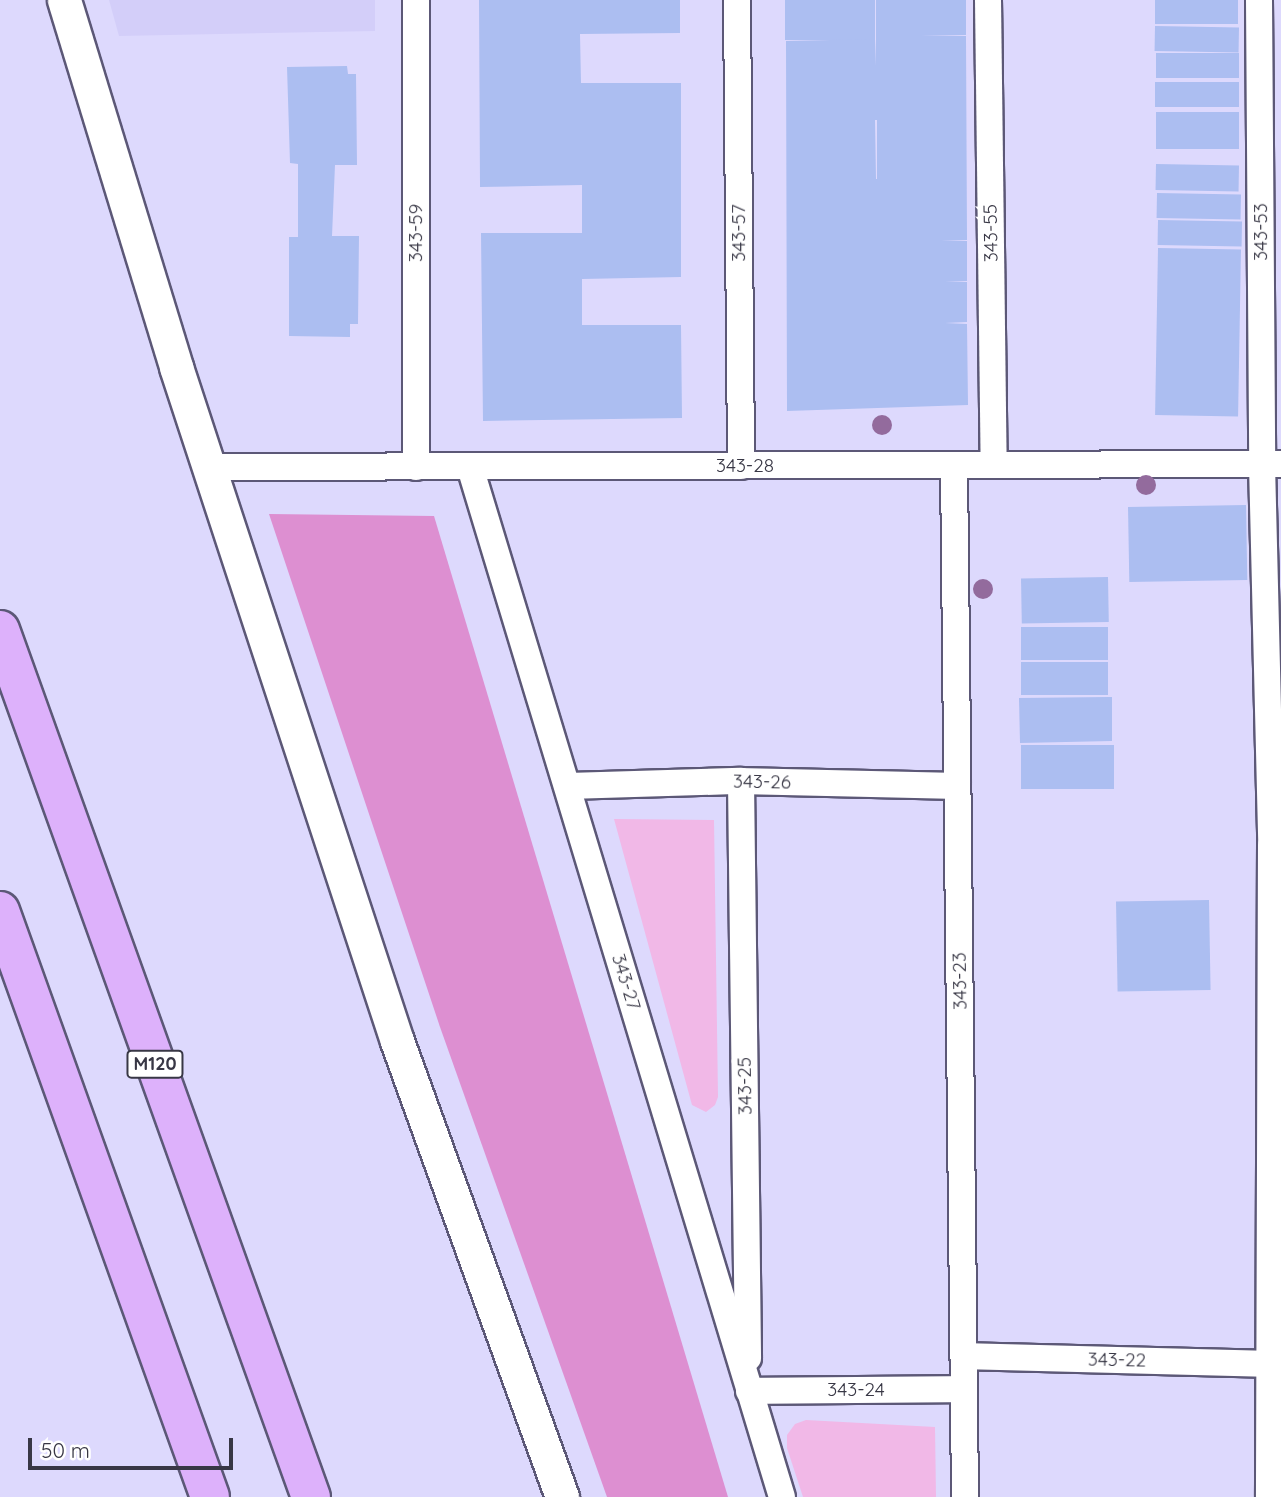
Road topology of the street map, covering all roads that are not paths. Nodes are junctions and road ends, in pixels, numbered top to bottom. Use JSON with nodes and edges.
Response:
{"nodes":[{"id":1,"x":64,"y":0,"type":"edge"},
{"id":2,"x":416,"y":0,"type":"edge"},
{"id":3,"x":737,"y":0,"type":"edge"},
{"id":4,"x":989,"y":0,"type":"edge"},
{"id":5,"x":1259,"y":0,"type":"edge"},
{"id":6,"x":1272,"y":464,"type":"edge"},
{"id":7,"x":954,"y":465,"type":"junction"},
{"id":8,"x":994,"y":465,"type":"junction"},
{"id":9,"x":741,"y":466,"type":"junction"},
{"id":10,"x":209,"y":467,"type":"junction"},
{"id":11,"x":416,"y":467,"type":"junction"},
{"id":12,"x":470,"y":467,"type":"junction"},
{"id":13,"x":0,"y":630,"type":"edge"},
{"id":14,"x":741,"y":781,"type":"junction"},
{"id":15,"x":568,"y":786,"type":"junction"},
{"id":16,"x":957,"y":786,"type":"junction"},
{"id":17,"x":1276,"y":845,"type":"edge"},
{"id":18,"x":0,"y":911,"type":"edge"},
{"id":19,"x":964,"y":1356,"type":"junction"},
{"id":20,"x":1270,"y":1364,"type":"junction"},
{"id":21,"x":964,"y":1389,"type":"junction"},
{"id":22,"x":749,"y":1391,"type":"junction"},
{"id":23,"x":210,"y":1497,"type":"edge"},
{"id":24,"x":311,"y":1497,"type":"edge"},
{"id":25,"x":562,"y":1497,"type":"edge"},
{"id":26,"x":782,"y":1497,"type":"edge"},
{"id":27,"x":965,"y":1497,"type":"edge"},
{"id":28,"x":1269,"y":1497,"type":"edge"}],
"edges":[{"from":1,"to":10,"type":"street"},
{"from":2,"to":11,"type":"street","name":"343-59"},
{"from":3,"to":9,"type":"street","name":"343-57"},
{"from":4,"to":8,"type":"street","name":"343-55"},
{"from":5,"to":6,"type":"street","name":"343-53"},
{"from":6,"to":8,"type":"street","name":"343-28"},
{"from":6,"to":17,"type":"street","name":"343-53"},
{"from":7,"to":8,"type":"street","name":"343-28"},
{"from":7,"to":9,"type":"street","name":"343-28"},
{"from":7,"to":16,"type":"street","name":"343-23"},
{"from":9,"to":12,"type":"street","name":"343-28"},
{"from":10,"to":11,"type":"street","name":"343-28"},
{"from":10,"to":25,"type":"street"},
{"from":11,"to":12,"type":"street","name":"343-28"},
{"from":12,"to":15,"type":"street","name":"343-27"},
{"from":13,"to":24,"type":"highway","number":"M120"},
{"from":14,"to":15,"type":"street","name":"343-26"},
{"from":14,"to":16,"type":"street","name":"343-26"},
{"from":14,"to":22,"type":"street","name":"343-25"},
{"from":15,"to":22,"type":"street","name":"343-27"},
{"from":16,"to":19,"type":"street","name":"343-23"},
{"from":17,"to":20,"type":"street","name":"343-53"},
{"from":18,"to":23,"type":"highway"},
{"from":19,"to":20,"type":"street","name":"343-22"},
{"from":19,"to":21,"type":"street","name":"343-23"},
{"from":20,"to":28,"type":"street","name":"343-53"},
{"from":21,"to":22,"type":"street","name":"343-24"},
{"from":21,"to":27,"type":"street","name":"343-23"},
{"from":22,"to":26,"type":"street","name":"343-27"}]}
